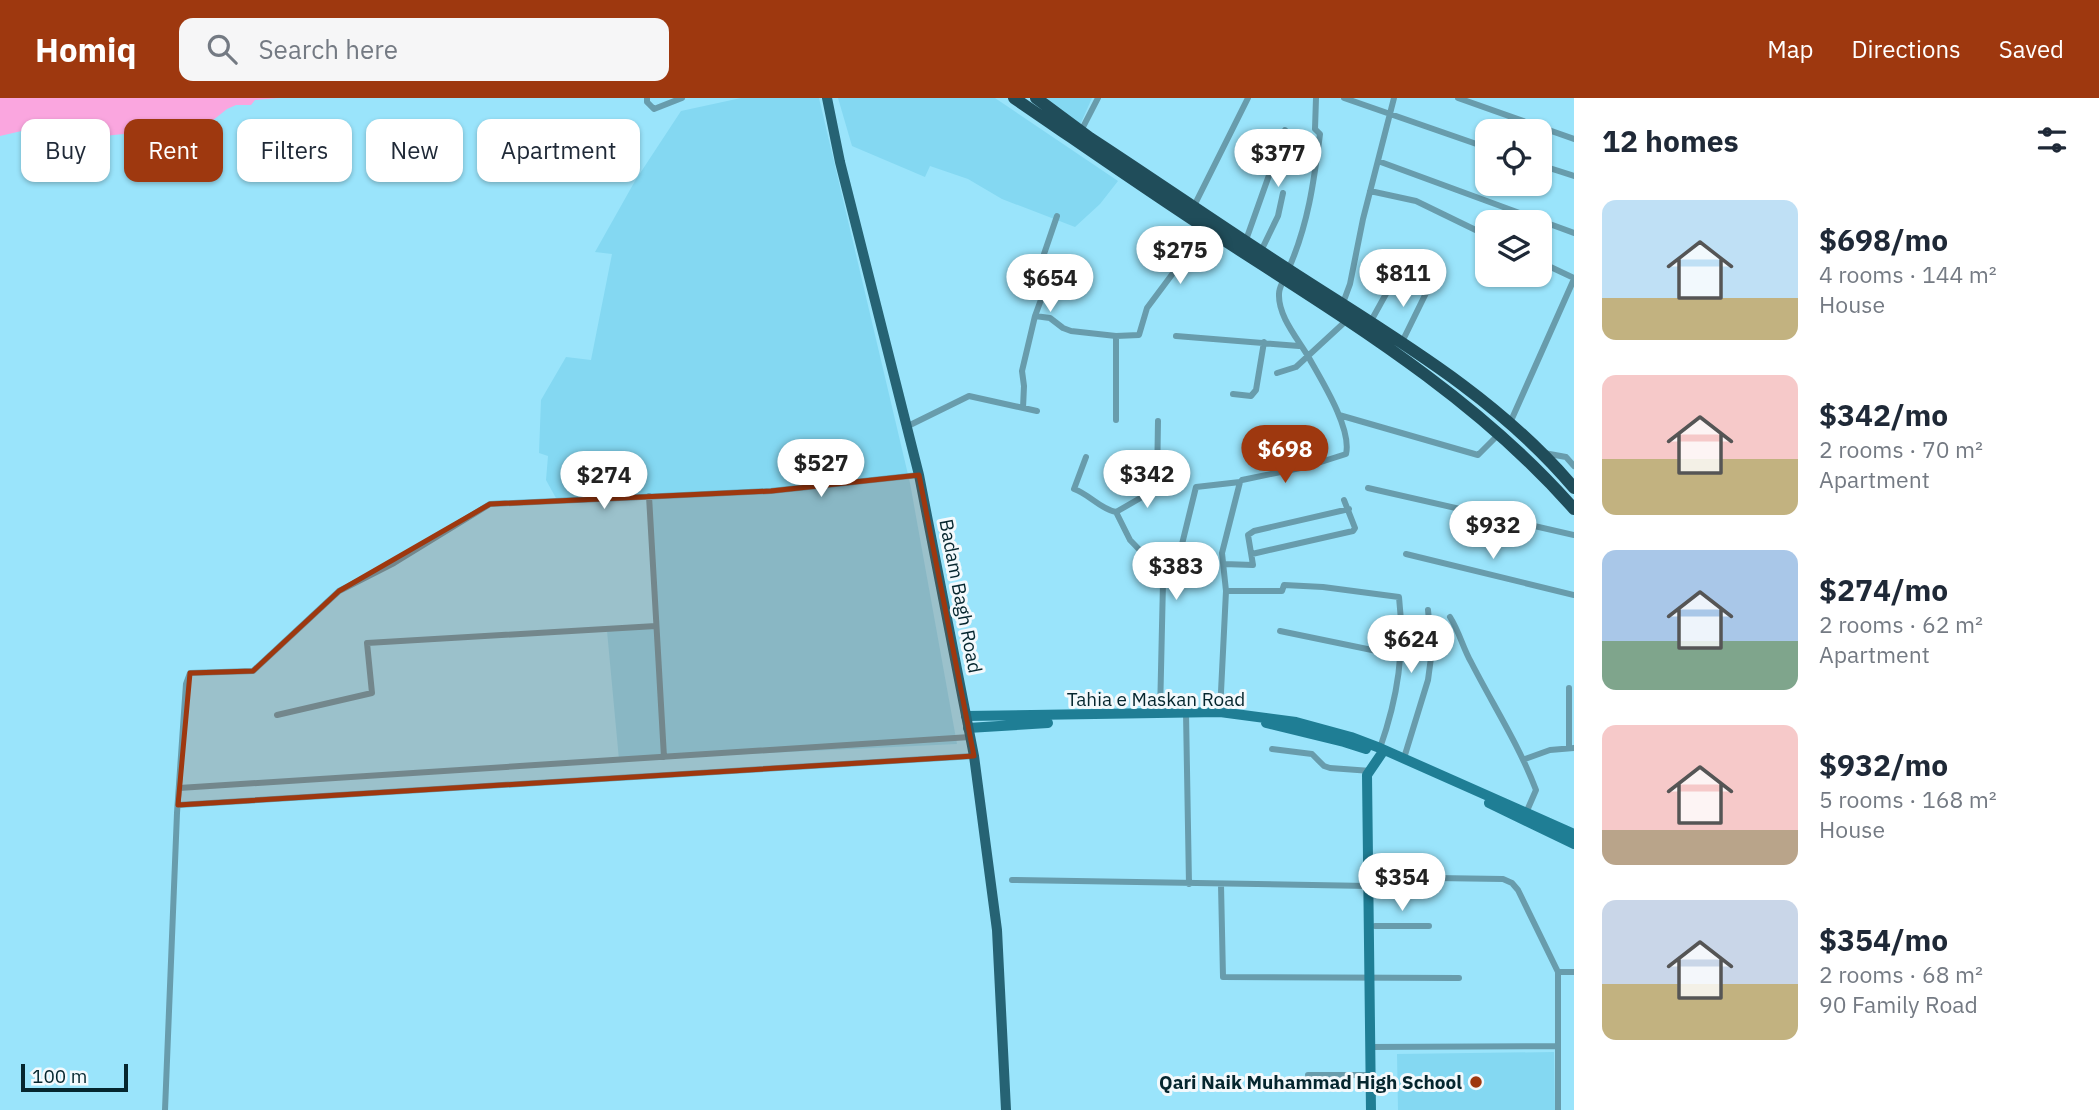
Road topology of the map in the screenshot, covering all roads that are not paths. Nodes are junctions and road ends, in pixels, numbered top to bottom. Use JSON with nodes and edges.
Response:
{"nodes":[{"id":1,"x":647,"y":98,"type":"edge"},
{"id":2,"x":682,"y":98,"type":"edge"},
{"id":3,"x":827,"y":98,"type":"edge"},
{"id":4,"x":1014,"y":98,"type":"edge"},
{"id":5,"x":1036,"y":98,"type":"edge"},
{"id":6,"x":1098,"y":98,"type":"edge"},
{"id":7,"x":1248,"y":98,"type":"edge"},
{"id":8,"x":1316,"y":98,"type":"edge"},
{"id":9,"x":1344,"y":98,"type":"edge"},
{"id":10,"x":1394,"y":98,"type":"edge"},
{"id":11,"x":1458,"y":98,"type":"edge"},
{"id":12,"x":1390,"y":114,"type":"junction"},
{"id":13,"x":1284,"y":130,"type":"dead end"},
{"id":14,"x":1081,"y":131,"type":"junction"},
{"id":15,"x":1574,"y":139,"type":"edge"},
{"id":16,"x":1475,"y":143,"type":"edge"},
{"id":17,"x":1378,"y":161,"type":"junction"},
{"id":18,"x":1552,"y":169,"type":"edge"},
{"id":19,"x":1574,"y":176,"type":"edge"},
{"id":20,"x":1370,"y":191,"type":"junction"},
{"id":21,"x":1283,"y":192,"type":"dead end"},
{"id":22,"x":1194,"y":206,"type":"junction"},
{"id":23,"x":1057,"y":216,"type":"dead end"},
{"id":24,"x":1206,"y":229,"type":"junction"},
{"id":25,"x":1475,"y":230,"type":"edge"},
{"id":26,"x":1574,"y":233,"type":"edge"},
{"id":27,"x":1246,"y":240,"type":"junction"},
{"id":28,"x":1261,"y":251,"type":"junction"},
{"id":29,"x":1552,"y":268,"type":"edge"},
{"id":30,"x":1286,"y":274,"type":"junction"},
{"id":31,"x":1397,"y":274,"type":"dead end"},
{"id":32,"x":1574,"y":279,"type":"edge"},
{"id":33,"x":1429,"y":287,"type":"dead end"},
{"id":34,"x":1343,"y":303,"type":"junction"},
{"id":35,"x":1035,"y":316,"type":"junction"},
{"id":36,"x":1348,"y":320,"type":"junction"},
{"id":37,"x":1371,"y":321,"type":"junction"},
{"id":38,"x":1116,"y":336,"type":"junction"},
{"id":39,"x":1176,"y":336,"type":"dead end"},
{"id":40,"x":1264,"y":342,"type":"junction"},
{"id":41,"x":1402,"y":342,"type":"junction"},
{"id":42,"x":1299,"y":346,"type":"junction"},
{"id":43,"x":1309,"y":357,"type":"junction"},
{"id":44,"x":1276,"y":373,"type":"dead end"},
{"id":45,"x":1233,"y":394,"type":"dead end"},
{"id":46,"x":1023,"y":408,"type":"junction"},
{"id":47,"x":1037,"y":411,"type":"dead end"},
{"id":48,"x":1339,"y":415,"type":"junction"},
{"id":49,"x":1116,"y":420,"type":"dead end"},
{"id":50,"x":1158,"y":421,"type":"dead end"},
{"id":51,"x":1510,"y":423,"type":"junction"},
{"id":52,"x":906,"y":427,"type":"junction"},
{"id":53,"x":1500,"y":433,"type":"junction"},
{"id":54,"x":1542,"y":453,"type":"junction"},
{"id":55,"x":1086,"y":457,"type":"dead end"},
{"id":56,"x":1574,"y":466,"type":"edge"},
{"id":57,"x":919,"y":475,"type":"junction"},
{"id":58,"x":1240,"y":482,"type":"junction"},
{"id":59,"x":1368,"y":488,"type":"dead end"},
{"id":60,"x":1574,"y":488,"type":"edge"},
{"id":61,"x":649,"y":496,"type":"junction"},
{"id":62,"x":1344,"y":499,"type":"dead end"},
{"id":63,"x":1349,"y":509,"type":"junction"},
{"id":64,"x":1574,"y":509,"type":"edge"},
{"id":65,"x":1115,"y":512,"type":"junction"},
{"id":66,"x":1574,"y":535,"type":"edge"},
{"id":67,"x":1252,"y":554,"type":"junction"},
{"id":68,"x":1406,"y":554,"type":"dead end"},
{"id":69,"x":1224,"y":564,"type":"junction"},
{"id":70,"x":1163,"y":582,"type":"junction"},
{"id":71,"x":1226,"y":591,"type":"junction"},
{"id":72,"x":1574,"y":595,"type":"edge"},
{"id":73,"x":1428,"y":610,"type":"dead end"},
{"id":74,"x":1450,"y":617,"type":"dead end"},
{"id":75,"x":656,"y":626,"type":"junction"},
{"id":76,"x":1280,"y":631,"type":"dead end"},
{"id":77,"x":1401,"y":656,"type":"junction"},
{"id":78,"x":1569,"y":688,"type":"dead end"},
{"id":79,"x":1220,"y":712,"type":"junction"},
{"id":80,"x":1160,"y":714,"type":"junction"},
{"id":81,"x":277,"y":715,"type":"dead end"},
{"id":82,"x":1187,"y":716,"type":"junction"},
{"id":83,"x":968,"y":727,"type":"junction"},
{"id":84,"x":1572,"y":748,"type":"edge"},
{"id":85,"x":1272,"y":749,"type":"dead end"},
{"id":86,"x":974,"y":756,"type":"junction"},
{"id":87,"x":664,"y":757,"type":"junction"},
{"id":88,"x":1405,"y":758,"type":"junction"},
{"id":89,"x":1525,"y":759,"type":"junction"},
{"id":90,"x":1376,"y":760,"type":"junction"},
{"id":91,"x":179,"y":788,"type":"junction"},
{"id":92,"x":178,"y":805,"type":"junction"},
{"id":93,"x":1526,"y":813,"type":"junction"},
{"id":94,"x":1574,"y":834,"type":"edge"},
{"id":95,"x":1574,"y":844,"type":"edge"},
{"id":96,"x":1012,"y":880,"type":"dead end"},
{"id":97,"x":1371,"y":880,"type":"junction"},
{"id":98,"x":1189,"y":884,"type":"junction"},
{"id":99,"x":1221,"y":885,"type":"junction"},
{"id":100,"x":1375,"y":926,"type":"junction"},
{"id":101,"x":1429,"y":926,"type":"dead end"},
{"id":102,"x":1558,"y":972,"type":"junction"},
{"id":103,"x":1574,"y":972,"type":"edge"},
{"id":104,"x":1373,"y":978,"type":"junction"},
{"id":105,"x":1460,"y":978,"type":"dead end"},
{"id":106,"x":1556,"y":1046,"type":"junction"},
{"id":107,"x":1373,"y":1047,"type":"junction"},
{"id":108,"x":1370,"y":1074,"type":"junction"},
{"id":109,"x":1308,"y":1075,"type":"dead end"},
{"id":110,"x":165,"y":1110,"type":"edge"},
{"id":111,"x":1006,"y":1110,"type":"edge"},
{"id":112,"x":1371,"y":1110,"type":"edge"},
{"id":113,"x":1377,"y":1110,"type":"edge"},
{"id":114,"x":1558,"y":1110,"type":"edge"}],
"edges":[{"from":1,"to":2,"type":"street"},
{"from":3,"to":52,"type":"main road","name":"Badam Bagh Road"},
{"from":4,"to":24,"type":"highway"},
{"from":5,"to":14,"type":"highway"},
{"from":6,"to":14,"type":"street"},
{"from":7,"to":22,"type":"street"},
{"from":8,"to":30,"type":"street"},
{"from":9,"to":12,"type":"street"},
{"from":10,"to":12,"type":"street"},
{"from":11,"to":15,"type":"street"},
{"from":12,"to":16,"type":"street"},
{"from":12,"to":17,"type":"street"},
{"from":13,"to":27,"type":"street"},
{"from":14,"to":22,"type":"highway"},
{"from":17,"to":20,"type":"street"},
{"from":17,"to":26,"type":"street"},
{"from":18,"to":19,"type":"street"},
{"from":20,"to":25,"type":"street"},
{"from":20,"to":34,"type":"street"},
{"from":21,"to":28,"type":"street"},
{"from":22,"to":27,"type":"highway"},
{"from":23,"to":35,"type":"street"},
{"from":24,"to":30,"type":"highway"},
{"from":24,"to":38,"type":"street"},
{"from":27,"to":28,"type":"highway"},
{"from":28,"to":30,"type":"highway"},
{"from":29,"to":32,"type":"street"},
{"from":30,"to":34,"type":"highway"},
{"from":30,"to":36,"type":"highway"},
{"from":30,"to":42,"type":"street"},
{"from":31,"to":37,"type":"street"},
{"from":32,"to":51,"type":"street"},
{"from":33,"to":41,"type":"street"},
{"from":34,"to":37,"type":"highway"},
{"from":35,"to":38,"type":"street"},
{"from":35,"to":46,"type":"street"},
{"from":36,"to":43,"type":"street"},
{"from":36,"to":53,"type":"highway"},
{"from":37,"to":41,"type":"highway"},
{"from":38,"to":49,"type":"street"},
{"from":39,"to":40,"type":"street"},
{"from":40,"to":42,"type":"street"},
{"from":40,"to":45,"type":"street"},
{"from":41,"to":51,"type":"highway"},
{"from":42,"to":43,"type":"street"},
{"from":43,"to":44,"type":"street"},
{"from":43,"to":48,"type":"street"},
{"from":46,"to":47,"type":"street"},
{"from":46,"to":52,"type":"street"},
{"from":48,"to":53,"type":"street"},
{"from":48,"to":58,"type":"street"},
{"from":50,"to":65,"type":"street"},
{"from":51,"to":54,"type":"highway"},
{"from":52,"to":57,"type":"main road","name":"Badam Bagh Road"},
{"from":53,"to":64,"type":"highway"},
{"from":54,"to":56,"type":"street"},
{"from":54,"to":60,"type":"highway"},
{"from":55,"to":65,"type":"street"},
{"from":57,"to":61,"type":"street"},
{"from":57,"to":83,"type":"main road","name":"Badam Bagh Road"},
{"from":58,"to":69,"type":"street"},
{"from":58,"to":70,"type":"street"},
{"from":59,"to":66,"type":"street"},
{"from":61,"to":75,"type":"street"},
{"from":61,"to":91,"type":"street"},
{"from":62,"to":63,"type":"street"},
{"from":63,"to":67,"type":"street"},
{"from":63,"to":67,"type":"street"},
{"from":65,"to":70,"type":"street"},
{"from":67,"to":69,"type":"street"},
{"from":68,"to":72,"type":"street"},
{"from":69,"to":71,"type":"street"},
{"from":70,"to":80,"type":"street"},
{"from":71,"to":77,"type":"street"},
{"from":71,"to":79,"type":"street"},
{"from":73,"to":88,"type":"street"},
{"from":74,"to":89,"type":"street"},
{"from":75,"to":81,"type":"street"},
{"from":75,"to":87,"type":"street"},
{"from":76,"to":77,"type":"street"},
{"from":77,"to":90,"type":"street"},
{"from":78,"to":84,"type":"street"},
{"from":79,"to":82,"type":"main road","name":"Tahia e Maskan Road"},
{"from":79,"to":90,"type":"main road","name":"Tahia e Maskan Road"},
{"from":80,"to":82,"type":"main road","name":"Tahia e Maskan Road"},
{"from":80,"to":83,"type":"main road","name":"Tahia e Maskan Road"},
{"from":82,"to":83,"type":"main road","name":"Tahia e Maskan Road"},
{"from":82,"to":90,"type":"main road","name":"Tahia e Maskan Road"},
{"from":82,"to":98,"type":"street"},
{"from":83,"to":86,"type":"main road","name":"Badam Bagh Road"},
{"from":83,"to":87,"type":"street"},
{"from":84,"to":89,"type":"street"},
{"from":85,"to":90,"type":"street"},
{"from":86,"to":92,"type":"street"},
{"from":86,"to":111,"type":"main road","name":"Badam Bagh Road"},
{"from":87,"to":91,"type":"street"},
{"from":88,"to":90,"type":"main road","name":"Tahia e Maskan Road"},
{"from":88,"to":93,"type":"main road","name":"Tahia e Maskan Road"},
{"from":89,"to":93,"type":"street"},
{"from":90,"to":95,"type":"main road","name":"Tahia e Maskan Road"},
{"from":90,"to":97,"type":"main road"},
{"from":91,"to":92,"type":"street"},
{"from":92,"to":110,"type":"street"},
{"from":93,"to":94,"type":"main road","name":"Tahia e Maskan Road"},
{"from":96,"to":98,"type":"street"},
{"from":97,"to":99,"type":"street"},
{"from":97,"to":100,"type":"main road"},
{"from":97,"to":102,"type":"street"},
{"from":97,"to":104,"type":"main road"},
{"from":98,"to":99,"type":"street"},
{"from":99,"to":104,"type":"street"},
{"from":100,"to":101,"type":"street"},
{"from":100,"to":104,"type":"main road"},
{"from":102,"to":103,"type":"street"},
{"from":102,"to":106,"type":"street"},
{"from":104,"to":105,"type":"street"},
{"from":104,"to":107,"type":"main road"},
{"from":106,"to":107,"type":"street"},
{"from":106,"to":114,"type":"street"},
{"from":107,"to":108,"type":"main road"},
{"from":107,"to":113,"type":"main road"},
{"from":108,"to":109,"type":"street"},
{"from":108,"to":112,"type":"main road"}]}
